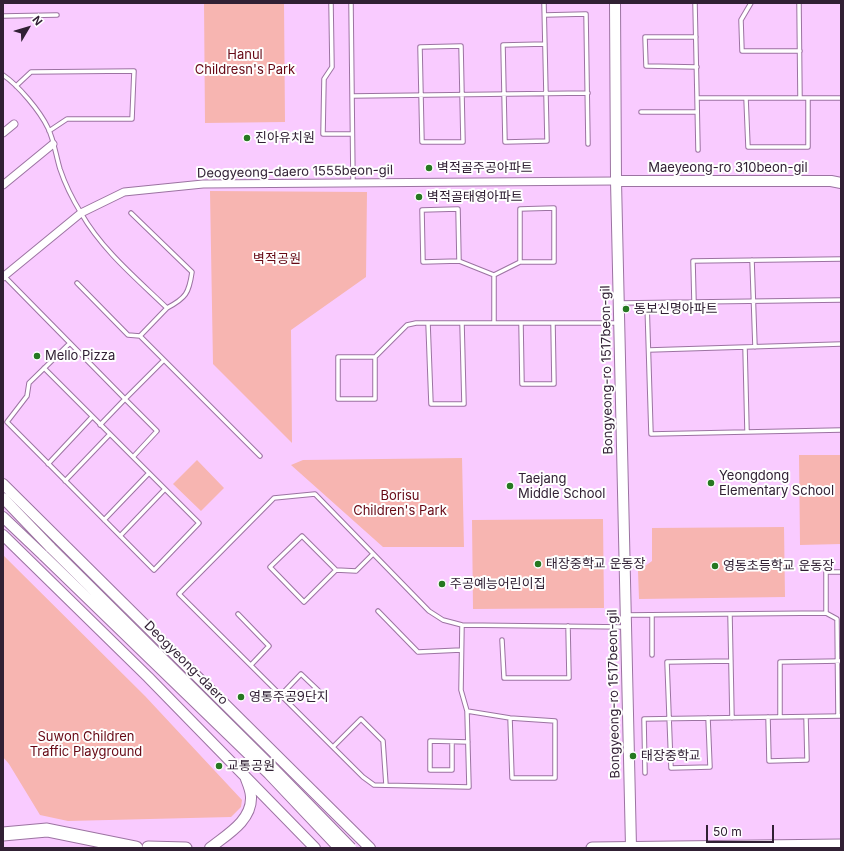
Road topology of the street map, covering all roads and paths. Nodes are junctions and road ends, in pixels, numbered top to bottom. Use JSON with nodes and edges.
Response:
{"nodes":[{"id":1,"x":331,"y":3,"type":"edge"},
{"id":2,"x":351,"y":3,"type":"edge"},
{"id":3,"x":544,"y":3,"type":"edge"},
{"id":4,"x":615,"y":3,"type":"edge"},
{"id":5,"x":695,"y":3,"type":"edge"},
{"id":6,"x":751,"y":3,"type":"edge"},
{"id":7,"x":799,"y":3,"type":"edge"},
{"id":8,"x":57,"y":15,"type":"dead end"},
{"id":9,"x":544,"y":15,"type":"junction"},
{"id":10,"x":3,"y":16,"type":"edge"},
{"id":11,"x":696,"y":37,"type":"junction"},
{"id":12,"x":545,"y":44,"type":"junction"},
{"id":13,"x":800,"y":51,"type":"junction"},
{"id":14,"x":697,"y":67,"type":"junction"},
{"id":15,"x":3,"y":75,"type":"edge"},
{"id":16,"x":16,"y":86,"type":"junction"},
{"id":17,"x":588,"y":93,"type":"junction"},
{"id":18,"x":504,"y":94,"type":"junction"},
{"id":19,"x":546,"y":94,"type":"junction"},
{"id":20,"x":421,"y":95,"type":"junction"},
{"id":21,"x":461,"y":95,"type":"junction"},
{"id":22,"x":352,"y":96,"type":"junction"},
{"id":23,"x":697,"y":98,"type":"junction"},
{"id":24,"x":746,"y":98,"type":"junction"},
{"id":25,"x":800,"y":98,"type":"junction"},
{"id":26,"x":808,"y":98,"type":"junction"},
{"id":27,"x":841,"y":98,"type":"edge"},
{"id":28,"x":640,"y":112,"type":"dead end"},
{"id":29,"x":697,"y":112,"type":"junction"},
{"id":30,"x":14,"y":124,"type":"dead end"},
{"id":31,"x":49,"y":131,"type":"junction"},
{"id":32,"x":3,"y":133,"type":"edge"},
{"id":33,"x":352,"y":134,"type":"junction"},
{"id":34,"x":53,"y":144,"type":"junction"},
{"id":35,"x":588,"y":144,"type":"dead end"},
{"id":36,"x":698,"y":150,"type":"dead end"},
{"id":37,"x":616,"y":181,"type":"junction"},
{"id":38,"x":353,"y":182,"type":"junction"},
{"id":39,"x":841,"y":183,"type":"edge"},
{"id":40,"x":3,"y":185,"type":"edge"},
{"id":41,"x":131,"y":212,"type":"dead end"},
{"id":42,"x":81,"y":213,"type":"junction"},
{"id":43,"x":841,"y":259,"type":"edge"},
{"id":44,"x":752,"y":260,"type":"junction"},
{"id":45,"x":459,"y":261,"type":"junction"},
{"id":46,"x":520,"y":262,"type":"junction"},
{"id":47,"x":494,"y":275,"type":"junction"},
{"id":48,"x":4,"y":276,"type":"edge"},
{"id":49,"x":77,"y":284,"type":"dead end"},
{"id":50,"x":841,"y":300,"type":"edge"},
{"id":51,"x":754,"y":301,"type":"junction"},
{"id":52,"x":694,"y":302,"type":"junction"},
{"id":53,"x":618,"y":303,"type":"junction"},
{"id":54,"x":647,"y":303,"type":"junction"},
{"id":55,"x":167,"y":308,"type":"junction"},
{"id":56,"x":428,"y":323,"type":"junction"},
{"id":57,"x":462,"y":323,"type":"junction"},
{"id":58,"x":494,"y":323,"type":"junction"},
{"id":59,"x":521,"y":323,"type":"junction"},
{"id":60,"x":553,"y":323,"type":"junction"},
{"id":61,"x":619,"y":323,"type":"junction"},
{"id":62,"x":140,"y":336,"type":"junction"},
{"id":63,"x":70,"y":343,"type":"junction"},
{"id":64,"x":841,"y":344,"type":"edge"},
{"id":65,"x":745,"y":347,"type":"junction"},
{"id":66,"x":755,"y":347,"type":"junction"},
{"id":67,"x":649,"y":350,"type":"junction"},
{"id":68,"x":375,"y":358,"type":"junction"},
{"id":69,"x":164,"y":360,"type":"junction"},
{"id":70,"x":44,"y":368,"type":"junction"},
{"id":71,"x":125,"y":399,"type":"junction"},
{"id":72,"x":92,"y":417,"type":"junction"},
{"id":73,"x":100,"y":425,"type":"junction"},
{"id":74,"x":841,"y":430,"type":"edge"},
{"id":75,"x":748,"y":431,"type":"junction"},
{"id":76,"x":110,"y":434,"type":"junction"},
{"id":77,"x":260,"y":456,"type":"dead end"},
{"id":78,"x":133,"y":457,"type":"junction"},
{"id":79,"x":48,"y":464,"type":"junction"},
{"id":80,"x":149,"y":473,"type":"junction"},
{"id":81,"x":65,"y":481,"type":"junction"},
{"id":82,"x":3,"y":484,"type":"edge"},
{"id":83,"x":165,"y":489,"type":"junction"},
{"id":84,"x":3,"y":498,"type":"edge"},
{"id":85,"x":3,"y":517,"type":"edge"},
{"id":86,"x":104,"y":520,"type":"junction"},
{"id":87,"x":3,"y":535,"type":"edge"},
{"id":88,"x":120,"y":536,"type":"junction"},
{"id":89,"x":373,"y":554,"type":"junction"},
{"id":90,"x":336,"y":570,"type":"junction"},
{"id":91,"x":841,"y":572,"type":"edge"},
{"id":92,"x":378,"y":612,"type":"dead end"},
{"id":93,"x":826,"y":613,"type":"junction"},
{"id":94,"x":238,"y":614,"type":"dead end"},
{"id":95,"x":625,"y":615,"type":"junction"},
{"id":96,"x":652,"y":615,"type":"junction"},
{"id":97,"x":730,"y":615,"type":"junction"},
{"id":98,"x":839,"y":619,"type":"edge"},
{"id":99,"x":462,"y":625,"type":"junction"},
{"id":100,"x":568,"y":626,"type":"junction"},
{"id":101,"x":625,"y":627,"type":"junction"},
{"id":102,"x":502,"y":640,"type":"dead end"},
{"id":103,"x":462,"y":650,"type":"junction"},
{"id":104,"x":652,"y":655,"type":"dead end"},
{"id":105,"x":731,"y":661,"type":"junction"},
{"id":106,"x":839,"y":661,"type":"edge"},
{"id":107,"x":251,"y":665,"type":"junction"},
{"id":108,"x":322,"y":694,"type":"dead end"},
{"id":109,"x":281,"y":695,"type":"junction"},
{"id":110,"x":467,"y":711,"type":"junction"},
{"id":111,"x":840,"y":716,"type":"edge"},
{"id":112,"x":768,"y":717,"type":"junction"},
{"id":113,"x":780,"y":717,"type":"junction"},
{"id":114,"x":806,"y":717,"type":"junction"},
{"id":115,"x":510,"y":718,"type":"junction"},
{"id":116,"x":669,"y":718,"type":"junction"},
{"id":117,"x":708,"y":718,"type":"junction"},
{"id":118,"x":732,"y":718,"type":"junction"},
{"id":119,"x":452,"y":742,"type":"junction"},
{"id":120,"x":468,"y":742,"type":"junction"},
{"id":121,"x":333,"y":747,"type":"junction"},
{"id":122,"x":645,"y":773,"type":"dead end"},
{"id":123,"x":246,"y":779,"type":"junction"},
{"id":124,"x":386,"y":785,"type":"junction"},
{"id":125,"x":3,"y":834,"type":"edge"},
{"id":126,"x":841,"y":845,"type":"edge"},
{"id":127,"x":631,"y":847,"type":"edge"},
{"id":128,"x":740,"y":847,"type":"edge"},
{"id":129,"x":142,"y":848,"type":"edge"},
{"id":130,"x":186,"y":848,"type":"edge"},
{"id":131,"x":210,"y":848,"type":"edge"},
{"id":132,"x":316,"y":848,"type":"edge"},
{"id":133,"x":339,"y":848,"type":"edge"},
{"id":134,"x":351,"y":848,"type":"edge"},
{"id":135,"x":370,"y":848,"type":"edge"},
{"id":136,"x":592,"y":848,"type":"edge"}],
"edges":[{"from":1,"to":33,"type":"lane"},
{"from":2,"to":22,"type":"lane"},
{"from":3,"to":9,"type":"lane"},
{"from":4,"to":37,"type":"main road","name":"Bongyeong-ro 1517beon-gil"},
{"from":5,"to":11,"type":"lane"},
{"from":6,"to":13,"type":"lane"},
{"from":7,"to":13,"type":"lane"},
{"from":8,"to":10,"type":"lane"},
{"from":9,"to":12,"type":"lane"},
{"from":9,"to":17,"type":"lane"},
{"from":11,"to":14,"type":"lane"},
{"from":11,"to":14,"type":"lane"},
{"from":12,"to":18,"type":"lane"},
{"from":12,"to":19,"type":"lane"},
{"from":13,"to":25,"type":"lane"},
{"from":14,"to":23,"type":"lane"},
{"from":15,"to":16,"type":"lane"},
{"from":16,"to":31,"type":"lane"},
{"from":16,"to":31,"type":"lane"},
{"from":17,"to":19,"type":"lane"},
{"from":17,"to":35,"type":"lane"},
{"from":18,"to":19,"type":"lane"},
{"from":18,"to":19,"type":"lane"},
{"from":18,"to":21,"type":"lane"},
{"from":20,"to":21,"type":"lane"},
{"from":20,"to":21,"type":"lane"},
{"from":20,"to":21,"type":"lane"},
{"from":20,"to":22,"type":"lane"},
{"from":22,"to":33,"type":"lane"},
{"from":23,"to":24,"type":"lane"},
{"from":23,"to":29,"type":"lane"},
{"from":24,"to":25,"type":"lane"},
{"from":24,"to":26,"type":"lane"},
{"from":25,"to":26,"type":"lane"},
{"from":26,"to":27,"type":"lane"},
{"from":28,"to":29,"type":"lane"},
{"from":29,"to":36,"type":"lane"},
{"from":30,"to":32,"type":"street"},
{"from":31,"to":34,"type":"lane"},
{"from":33,"to":38,"type":"lane"},
{"from":34,"to":40,"type":"street"},
{"from":34,"to":42,"type":"lane"},
{"from":37,"to":38,"type":"street","name":"Deogyeong-daero 1555beon-gil"},
{"from":37,"to":39,"type":"main road","name":"Maeyeong-ro 310beon-gil"},
{"from":37,"to":53,"type":"main road","name":"Bongyeong-ro 1517beon-gil"},
{"from":38,"to":42,"type":"street","name":"Deogyeong-daero 1555beon-gil"},
{"from":41,"to":55,"type":"lane"},
{"from":42,"to":48,"type":"street","name":"Deogyeong-daero 1555beon-gil"},
{"from":42,"to":55,"type":"lane"},
{"from":43,"to":44,"type":"lane"},
{"from":44,"to":51,"type":"lane"},
{"from":44,"to":52,"type":"lane"},
{"from":45,"to":45,"type":"lane"},
{"from":45,"to":47,"type":"lane"},
{"from":46,"to":46,"type":"lane"},
{"from":46,"to":47,"type":"lane"},
{"from":47,"to":58,"type":"lane"},
{"from":48,"to":63,"type":"lane"},
{"from":49,"to":62,"type":"lane"},
{"from":50,"to":51,"type":"lane"},
{"from":51,"to":52,"type":"lane"},
{"from":51,"to":66,"type":"lane"},
{"from":52,"to":54,"type":"lane"},
{"from":53,"to":54,"type":"lane"},
{"from":53,"to":61,"type":"main road","name":"Bongyeong-ro 1517beon-gil"},
{"from":54,"to":67,"type":"lane"},
{"from":55,"to":62,"type":"lane"},
{"from":56,"to":57,"type":"lane"},
{"from":56,"to":57,"type":"lane"},
{"from":56,"to":68,"type":"lane"},
{"from":57,"to":58,"type":"lane"},
{"from":58,"to":59,"type":"lane"},
{"from":59,"to":60,"type":"lane"},
{"from":59,"to":60,"type":"lane"},
{"from":60,"to":61,"type":"lane"},
{"from":61,"to":95,"type":"main road","name":"Bongyeong-ro 1517beon-gil"},
{"from":62,"to":69,"type":"lane"},
{"from":63,"to":70,"type":"lane"},
{"from":63,"to":71,"type":"lane"},
{"from":64,"to":66,"type":"lane"},
{"from":65,"to":66,"type":"lane"},
{"from":65,"to":67,"type":"lane"},
{"from":65,"to":75,"type":"lane"},
{"from":67,"to":75,"type":"lane"},
{"from":68,"to":68,"type":"lane"},
{"from":69,"to":71,"type":"lane"},
{"from":69,"to":77,"type":"lane"},
{"from":70,"to":72,"type":"lane"},
{"from":70,"to":79,"type":"lane"},
{"from":71,"to":73,"type":"lane"},
{"from":71,"to":78,"type":"lane"},
{"from":72,"to":73,"type":"lane"},
{"from":72,"to":79,"type":"lane"},
{"from":73,"to":76,"type":"lane"},
{"from":74,"to":75,"type":"lane"},
{"from":76,"to":78,"type":"lane"},
{"from":76,"to":81,"type":"lane"},
{"from":78,"to":80,"type":"lane"},
{"from":79,"to":81,"type":"lane"},
{"from":80,"to":83,"type":"lane"},
{"from":80,"to":86,"type":"lane"},
{"from":81,"to":86,"type":"lane"},
{"from":82,"to":135,"type":"main road"},
{"from":83,"to":88,"type":"lane"},
{"from":83,"to":88,"type":"lane"},
{"from":84,"to":134,"type":"main road","name":"Deogyeong-daero","bridge":true},
{"from":85,"to":133,"type":"main road","name":"Deogyeong-daero","bridge":true},
{"from":86,"to":88,"type":"lane"},
{"from":87,"to":123,"type":"main road"},
{"from":89,"to":90,"type":"lane"},
{"from":89,"to":99,"type":"lane"},
{"from":89,"to":107,"type":"lane"},
{"from":90,"to":90,"type":"lane"},
{"from":91,"to":93,"type":"lane"},
{"from":92,"to":103,"type":"lane"},
{"from":93,"to":97,"type":"lane"},
{"from":93,"to":98,"type":"lane"},
{"from":94,"to":107,"type":"lane"},
{"from":95,"to":96,"type":"lane"},
{"from":95,"to":101,"type":"main road","name":"Bongyeong-ro 1517beon-gil"},
{"from":96,"to":97,"type":"lane"},
{"from":96,"to":104,"type":"lane"},
{"from":97,"to":105,"type":"lane"},
{"from":98,"to":106,"type":"lane"},
{"from":99,"to":100,"type":"lane"},
{"from":99,"to":103,"type":"lane"},
{"from":100,"to":101,"type":"lane"},
{"from":100,"to":102,"type":"lane"},
{"from":101,"to":127,"type":"main road","name":"Bongyeong-ro 1517beon-gil"},
{"from":103,"to":110,"type":"lane"},
{"from":105,"to":116,"type":"lane"},
{"from":105,"to":118,"type":"lane"},
{"from":106,"to":111,"type":"lane"},
{"from":106,"to":113,"type":"lane"},
{"from":107,"to":109,"type":"lane"},
{"from":108,"to":109,"type":"lane"},
{"from":109,"to":121,"type":"lane"},
{"from":110,"to":115,"type":"lane"},
{"from":110,"to":120,"type":"lane"},
{"from":111,"to":114,"type":"lane"},
{"from":112,"to":113,"type":"lane"},
{"from":112,"to":114,"type":"lane"},
{"from":112,"to":118,"type":"lane"},
{"from":113,"to":114,"type":"lane"},
{"from":115,"to":115,"type":"lane"},
{"from":116,"to":117,"type":"lane"},
{"from":116,"to":117,"type":"lane"},
{"from":116,"to":122,"type":"lane"},
{"from":117,"to":118,"type":"lane"},
{"from":119,"to":119,"type":"lane"},
{"from":119,"to":120,"type":"lane"},
{"from":120,"to":124,"type":"lane"},
{"from":121,"to":124,"type":"lane"},
{"from":121,"to":124,"type":"lane"},
{"from":123,"to":131,"type":"main road"},
{"from":123,"to":132,"type":"main road"},
{"from":125,"to":129,"type":"highway"},
{"from":126,"to":128,"type":"main road"},
{"from":127,"to":128,"type":"main road"},
{"from":127,"to":136,"type":"main road"},
{"from":129,"to":130,"type":"main road"}]}
